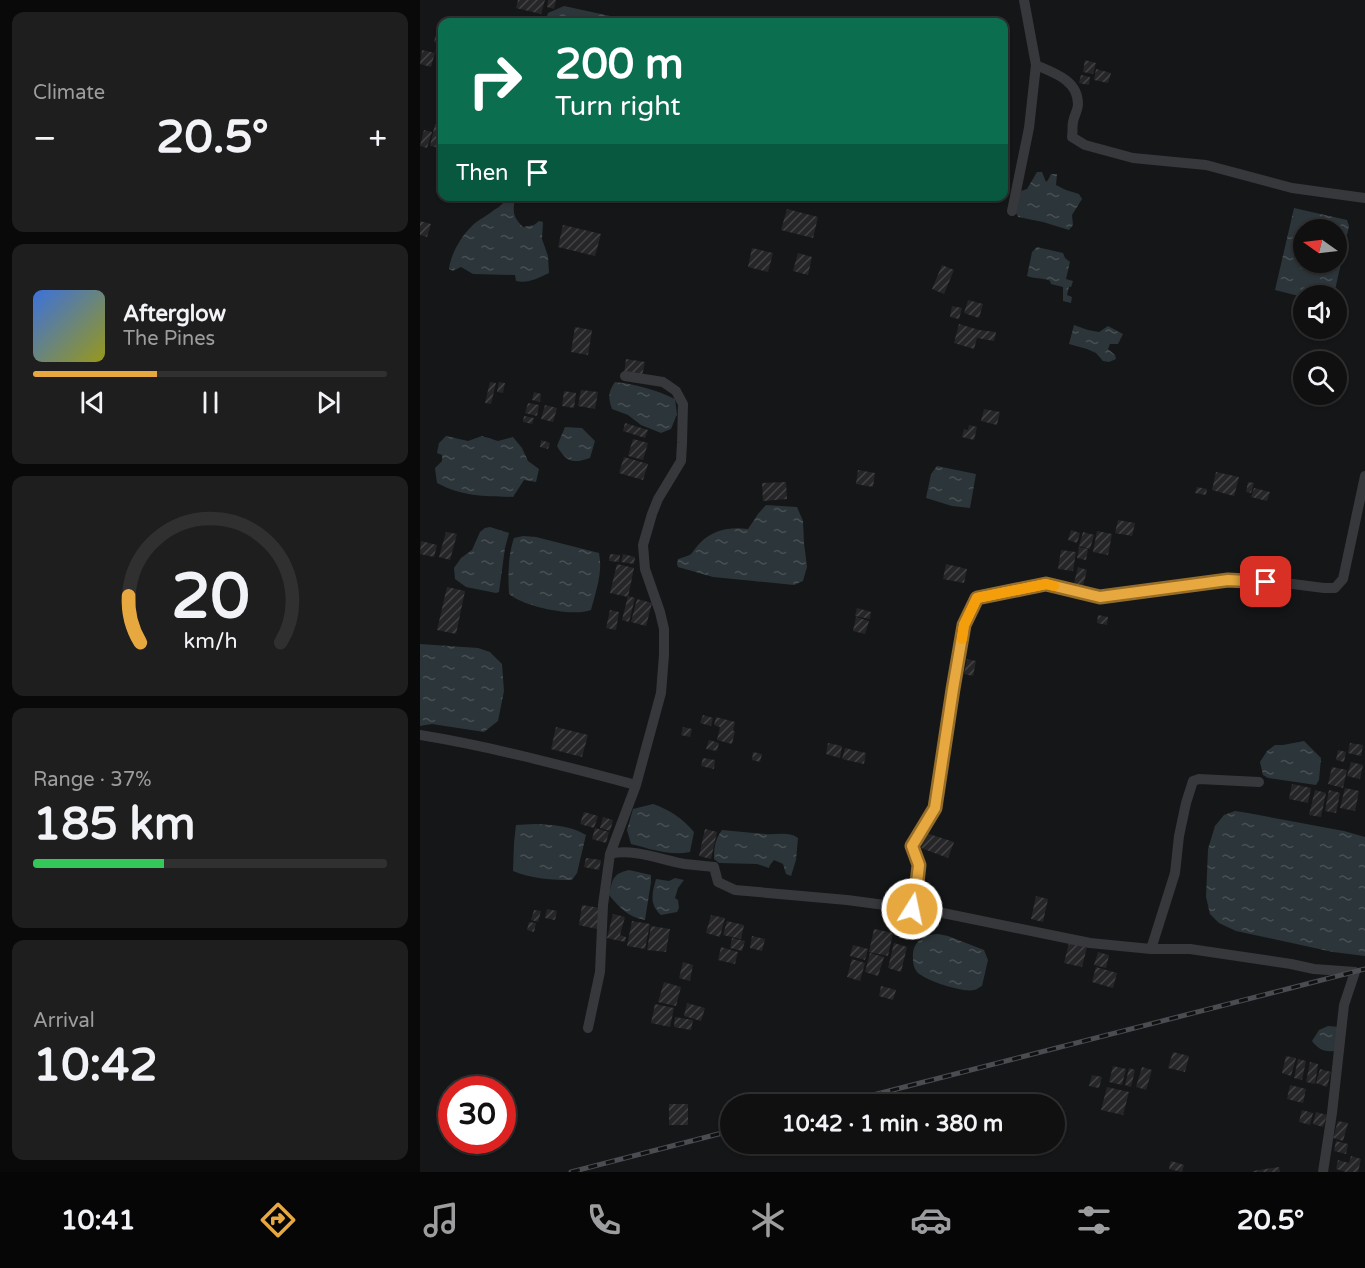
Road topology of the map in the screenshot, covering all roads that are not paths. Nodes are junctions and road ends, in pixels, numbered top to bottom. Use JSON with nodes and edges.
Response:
{"nodes":[{"id":1,"x":1023,"y":0,"type":"edge"},
{"id":2,"x":1036,"y":65,"type":"junction"},
{"id":3,"x":1365,"y":198,"type":"edge"},
{"id":4,"x":1012,"y":211,"type":"dead end"},
{"id":5,"x":625,"y":376,"type":"dead end"},
{"id":6,"x":1365,"y":476,"type":"edge"},
{"id":7,"x":420,"y":735,"type":"edge"},
{"id":8,"x":1259,"y":782,"type":"dead end"},
{"id":9,"x":636,"y":785,"type":"junction"},
{"id":10,"x":610,"y":854,"type":"junction"},
{"id":11,"x":912,"y":909,"type":"junction"},
{"id":12,"x":1151,"y":949,"type":"junction"},
{"id":13,"x":588,"y":1028,"type":"dead end"},
{"id":14,"x":1323,"y":1172,"type":"edge"}],
"edges":[{"from":1,"to":2,"type":"street"},
{"from":2,"to":3,"type":"street"},
{"from":2,"to":4,"type":"street"},
{"from":5,"to":9,"type":"street"},
{"from":6,"to":11,"type":"street"},
{"from":7,"to":9,"type":"street"},
{"from":8,"to":12,"type":"street"},
{"from":9,"to":10,"type":"street"},
{"from":10,"to":11,"type":"street"},
{"from":10,"to":13,"type":"street"},
{"from":11,"to":12,"type":"street"},
{"from":12,"to":14,"type":"street"}]}
